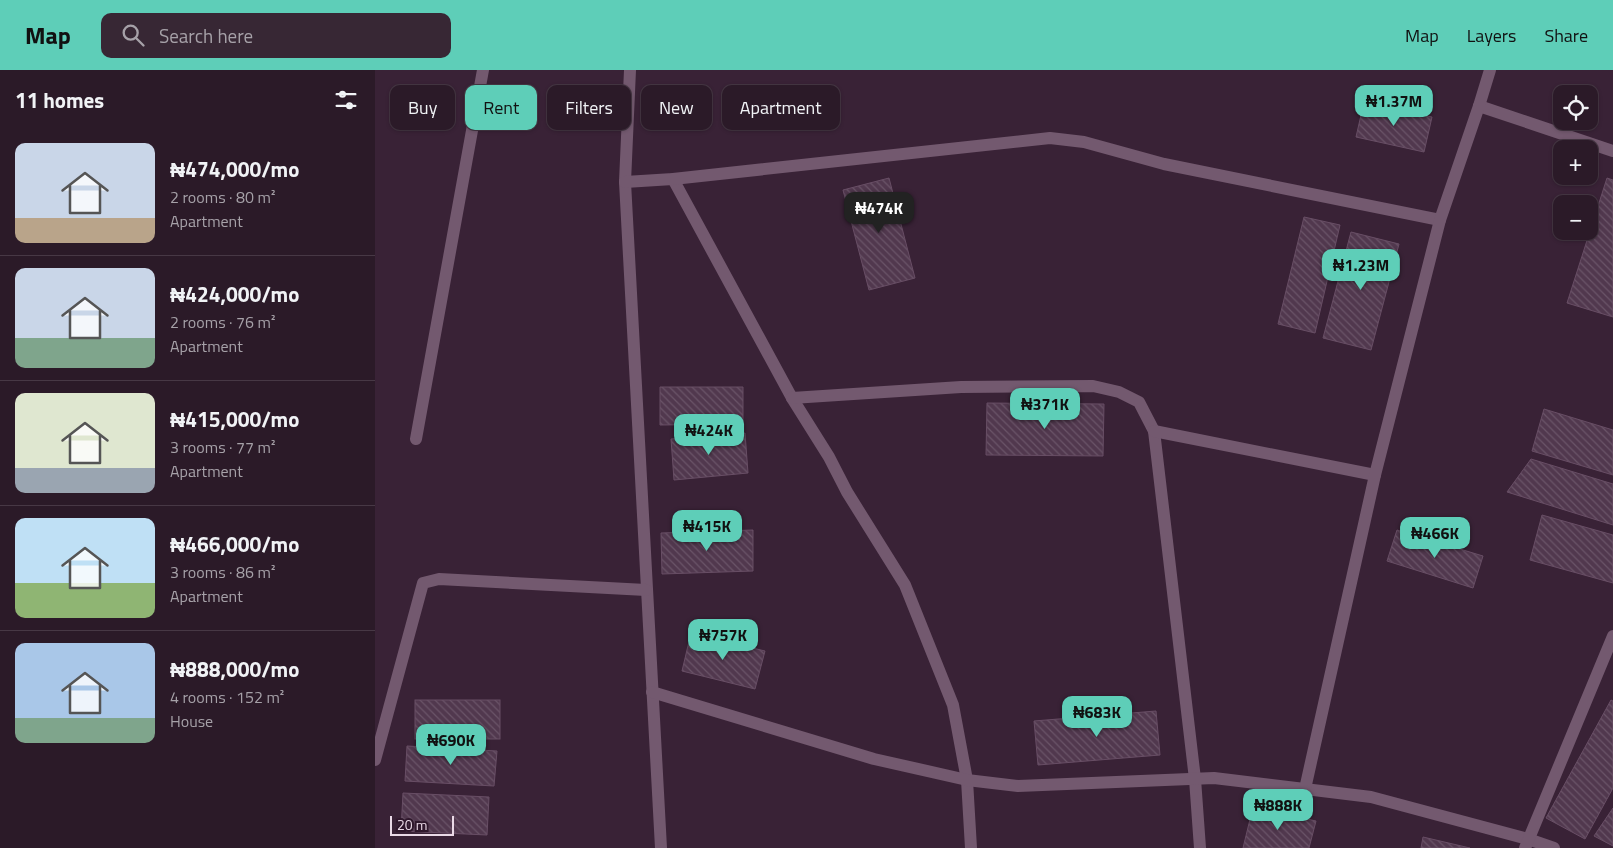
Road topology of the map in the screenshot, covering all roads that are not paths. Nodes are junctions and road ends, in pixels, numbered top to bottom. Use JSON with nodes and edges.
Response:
{"nodes":[{"id":1,"x":483,"y":70,"type":"edge"},
{"id":2,"x":630,"y":70,"type":"edge"},
{"id":3,"x":1489,"y":70,"type":"edge"},
{"id":4,"x":1479,"y":106,"type":"junction"},
{"id":5,"x":1613,"y":151,"type":"edge"},
{"id":6,"x":673,"y":180,"type":"junction"},
{"id":7,"x":625,"y":182,"type":"junction"},
{"id":8,"x":1440,"y":220,"type":"junction"},
{"id":9,"x":792,"y":398,"type":"junction"},
{"id":10,"x":1154,"y":431,"type":"junction"},
{"id":11,"x":416,"y":438,"type":"dead end"},
{"id":12,"x":1375,"y":475,"type":"junction"},
{"id":13,"x":646,"y":590,"type":"junction"},
{"id":14,"x":1613,"y":636,"type":"edge"},
{"id":15,"x":652,"y":692,"type":"junction"},
{"id":16,"x":375,"y":760,"type":"edge"},
{"id":17,"x":1195,"y":779,"type":"junction"},
{"id":18,"x":967,"y":780,"type":"junction"},
{"id":19,"x":1305,"y":789,"type":"junction"},
{"id":20,"x":1527,"y":843,"type":"edge"},
{"id":21,"x":661,"y":848,"type":"edge"},
{"id":22,"x":971,"y":848,"type":"edge"},
{"id":23,"x":1200,"y":848,"type":"edge"},
{"id":24,"x":1554,"y":848,"type":"edge"}],
"edges":[{"from":1,"to":11,"type":"street"},
{"from":2,"to":7,"type":"street"},
{"from":3,"to":4,"type":"street"},
{"from":4,"to":5,"type":"street"},
{"from":4,"to":8,"type":"street"},
{"from":6,"to":7,"type":"street"},
{"from":6,"to":8,"type":"street"},
{"from":6,"to":9,"type":"street"},
{"from":7,"to":13,"type":"street"},
{"from":8,"to":12,"type":"street"},
{"from":9,"to":10,"type":"street"},
{"from":9,"to":18,"type":"street"},
{"from":10,"to":12,"type":"street"},
{"from":10,"to":17,"type":"street"},
{"from":12,"to":19,"type":"street"},
{"from":13,"to":15,"type":"street"},
{"from":13,"to":16,"type":"street"},
{"from":14,"to":20,"type":"street"},
{"from":15,"to":18,"type":"street"},
{"from":15,"to":21,"type":"street"},
{"from":17,"to":18,"type":"street"},
{"from":17,"to":19,"type":"street"},
{"from":17,"to":23,"type":"street"},
{"from":18,"to":22,"type":"street"},
{"from":19,"to":20,"type":"street"},
{"from":20,"to":24,"type":"street"}]}
